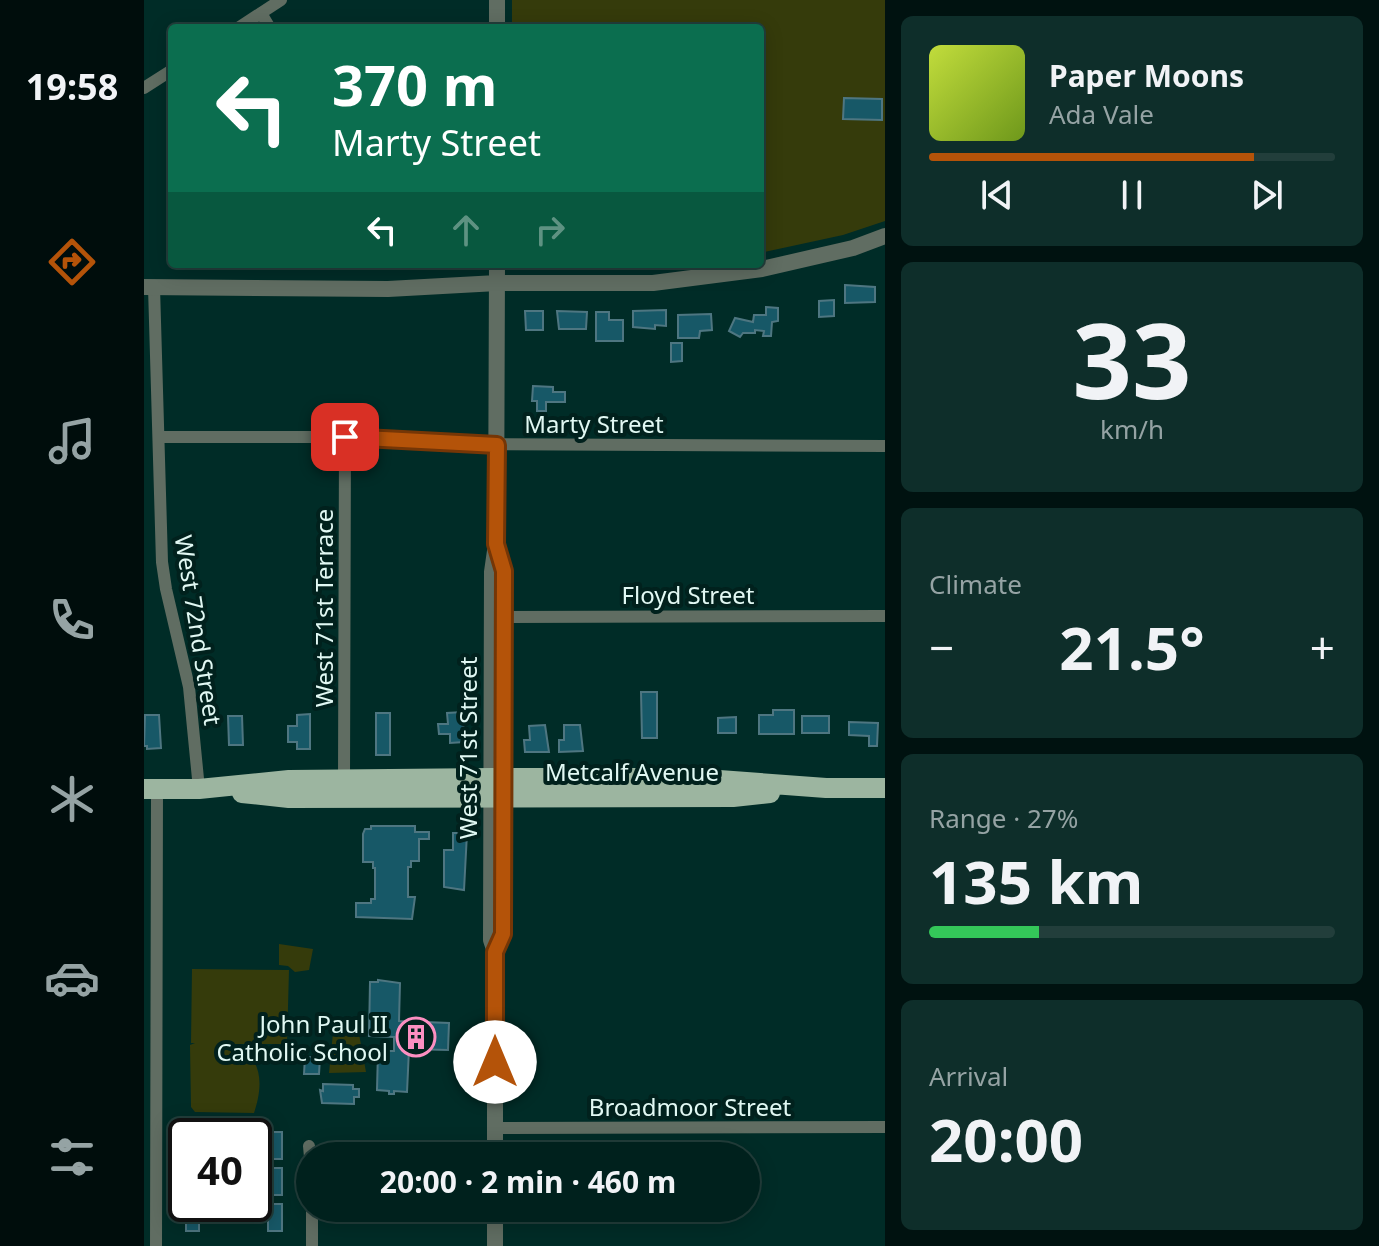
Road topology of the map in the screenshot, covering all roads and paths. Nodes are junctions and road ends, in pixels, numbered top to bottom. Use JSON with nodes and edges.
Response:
{"nodes":[{"id":1,"x":281,"y":0,"type":"edge"},
{"id":2,"x":497,"y":0,"type":"edge"},
{"id":3,"x":261,"y":13,"type":"junction"},
{"id":4,"x":244,"y":24,"type":"edge"},
{"id":5,"x":268,"y":24,"type":"edge"},
{"id":6,"x":497,"y":24,"type":"edge"},
{"id":7,"x":168,"y":73,"type":"edge"},
{"id":8,"x":144,"y":88,"type":"edge"},
{"id":9,"x":885,"y":236,"type":"edge"},
{"id":10,"x":497,"y":268,"type":"edge"},
{"id":11,"x":763,"y":268,"type":"edge"},
{"id":12,"x":764,"y":268,"type":"edge"},
{"id":13,"x":497,"y":283,"type":"junction"},
{"id":14,"x":149,"y":287,"type":"edge"},
{"id":15,"x":160,"y":437,"type":"junction"},
{"id":16,"x":345,"y":437,"type":"junction"},
{"id":17,"x":497,"y":445,"type":"junction"},
{"id":18,"x":885,"y":446,"type":"edge"},
{"id":19,"x":885,"y":616,"type":"edge"},
{"id":20,"x":498,"y":617,"type":"junction"},
{"id":21,"x":344,"y":779,"type":"junction"},
{"id":22,"x":497,"y":788,"type":"junction"},
{"id":23,"x":885,"y":788,"type":"edge"},
{"id":24,"x":150,"y":789,"type":"edge"},
{"id":25,"x":199,"y":789,"type":"junction"},
{"id":26,"x":885,"y":1127,"type":"edge"},
{"id":27,"x":495,"y":1128,"type":"junction"},
{"id":28,"x":495,"y":1142,"type":"edge"},
{"id":29,"x":312,"y":1222,"type":"edge"},
{"id":30,"x":495,"y":1222,"type":"edge"},
{"id":31,"x":156,"y":1246,"type":"edge"},
{"id":32,"x":312,"y":1246,"type":"edge"},
{"id":33,"x":495,"y":1246,"type":"edge"}],
"edges":[{"from":1,"to":3,"type":"street"},
{"from":2,"to":6,"type":"street"},
{"from":3,"to":4,"type":"street"},
{"from":3,"to":5,"type":"street"},
{"from":7,"to":8,"type":"street"},
{"from":9,"to":12,"type":"street"},
{"from":10,"to":13,"type":"street","name":"West 71st Street"},
{"from":11,"to":13,"type":"street"},
{"from":13,"to":14,"type":"street"},
{"from":13,"to":17,"type":"street","name":"West 71st Street"},
{"from":14,"to":15,"type":"street","name":"West 72nd Street"},
{"from":15,"to":16,"type":"street","name":"Marty Street"},
{"from":15,"to":25,"type":"street","name":"West 72nd Street"},
{"from":16,"to":17,"type":"street","name":"Marty Street"},
{"from":16,"to":21,"type":"street","name":"West 71st Terrace"},
{"from":17,"to":18,"type":"street","name":"Marty Street"},
{"from":17,"to":20,"type":"street","name":"West 71st Street"},
{"from":19,"to":20,"type":"street","name":"Floyd Street"},
{"from":20,"to":22,"type":"street","name":"West 71st Street"},
{"from":21,"to":22,"type":"main road","name":"Metcalf Avenue"},
{"from":21,"to":25,"type":"main road","name":"Metcalf Avenue"},
{"from":22,"to":23,"type":"main road","name":"Metcalf Avenue"},
{"from":22,"to":25,"type":"main road","name":"Metcalf Avenue"},
{"from":22,"to":27,"type":"street","name":"West 71st Street"},
{"from":24,"to":25,"type":"main road","name":"Metcalf Avenue"},
{"from":24,"to":31,"type":"street"},
{"from":26,"to":27,"type":"street","name":"Broadmoor Street"},
{"from":27,"to":28,"type":"street","name":"West 71st Street"},
{"from":29,"to":32,"type":"street"},
{"from":30,"to":33,"type":"street"}]}
